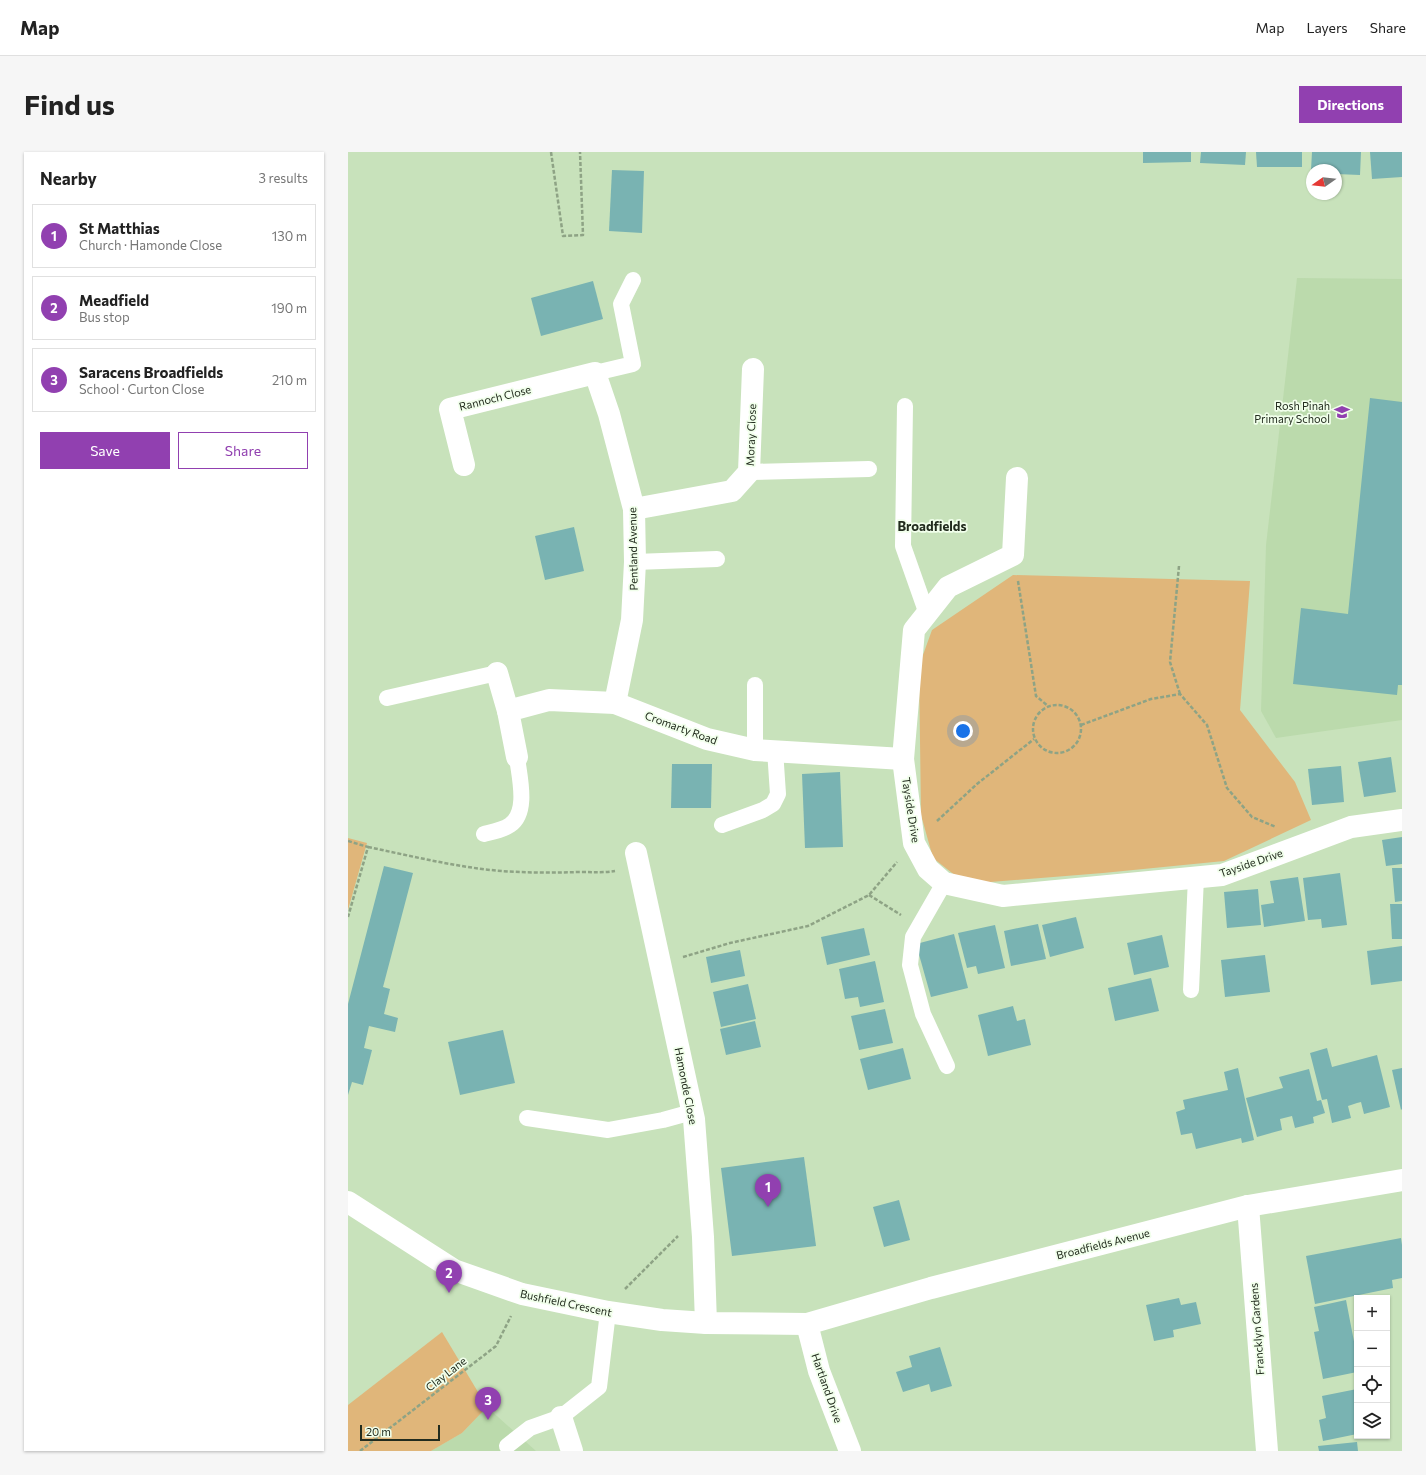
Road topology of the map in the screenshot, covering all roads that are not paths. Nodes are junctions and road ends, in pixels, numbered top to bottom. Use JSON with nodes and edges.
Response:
{"nodes":[{"id":1,"x":633,"y":280,"type":"dead end"},
{"id":2,"x":753,"y":369,"type":"dead end"},
{"id":3,"x":595,"y":373,"type":"junction"},
{"id":4,"x":905,"y":406,"type":"dead end"},
{"id":5,"x":464,"y":465,"type":"dead end"},
{"id":6,"x":869,"y":469,"type":"dead end"},
{"id":7,"x":749,"y":472,"type":"junction"},
{"id":8,"x":1017,"y":478,"type":"dead end"},
{"id":9,"x":634,"y":509,"type":"junction"},
{"id":10,"x":717,"y":560,"type":"dead end"},
{"id":11,"x":635,"y":562,"type":"junction"},
{"id":12,"x":927,"y":614,"type":"junction"},
{"id":13,"x":497,"y":673,"type":"joint"},
{"id":14,"x":755,"y":685,"type":"dead end"},
{"id":15,"x":387,"y":698,"type":"dead end"},
{"id":16,"x":615,"y":704,"type":"junction"},
{"id":17,"x":508,"y":711,"type":"junction"},
{"id":18,"x":765,"y":750,"type":"junction"},
{"id":19,"x":517,"y":758,"type":"joint"},
{"id":20,"x":903,"y":759,"type":"junction"},
{"id":21,"x":1402,"y":820,"type":"edge"},
{"id":22,"x":722,"y":826,"type":"dead end"},
{"id":23,"x":484,"y":834,"type":"dead end"},
{"id":24,"x":638,"y":861,"type":"road end"},
{"id":25,"x":1196,"y":877,"type":"junction"},
{"id":26,"x":944,"y":883,"type":"junction"},
{"id":27,"x":1191,"y":990,"type":"dead end"},
{"id":28,"x":947,"y":1066,"type":"dead end"},
{"id":29,"x":692,"y":1112,"type":"junction"},
{"id":30,"x":527,"y":1118,"type":"dead end"},
{"id":31,"x":1402,"y":1180,"type":"edge"},
{"id":32,"x":348,"y":1202,"type":"edge"},
{"id":33,"x":1248,"y":1206,"type":"junction"},
{"id":34,"x":615,"y":1313,"type":"junction"},
{"id":35,"x":706,"y":1323,"type":"junction"},
{"id":36,"x":807,"y":1324,"type":"junction"},
{"id":37,"x":561,"y":1418,"type":"junction"},
{"id":38,"x":507,"y":1446,"type":"dead end"},
{"id":39,"x":572,"y":1451,"type":"edge"},
{"id":40,"x":850,"y":1451,"type":"edge"},
{"id":41,"x":1267,"y":1451,"type":"edge"}],
"edges":[{"from":1,"to":3,"type":"lane"},
{"from":2,"to":7,"type":"street","name":"Moray Close"},
{"from":3,"to":5,"type":"street","name":"Rannoch Close"},
{"from":3,"to":9,"type":"street","name":"Pentland Avenue"},
{"from":4,"to":12,"type":"lane"},
{"from":6,"to":7,"type":"lane"},
{"from":7,"to":9,"type":"street","name":"Moray Close"},
{"from":8,"to":12,"type":"street","name":"Tayside Drive"},
{"from":9,"to":11,"type":"street","name":"Pentland Avenue"},
{"from":10,"to":11,"type":"lane"},
{"from":11,"to":16,"type":"street","name":"Pentland Avenue"},
{"from":12,"to":20,"type":"street","name":"Tayside Drive"},
{"from":13,"to":15,"type":"lane"},
{"from":13,"to":17,"type":"street"},
{"from":14,"to":18,"type":"lane"},
{"from":16,"to":17,"type":"street","name":"Cromarty Road"},
{"from":16,"to":18,"type":"street","name":"Cromarty Road"},
{"from":17,"to":19,"type":"street"},
{"from":18,"to":20,"type":"street","name":"Cromarty Road"},
{"from":18,"to":22,"type":"lane"},
{"from":19,"to":23,"type":"lane"},
{"from":20,"to":26,"type":"street","name":"Tayside Drive"},
{"from":21,"to":25,"type":"street","name":"Tayside Drive"},
{"from":24,"to":29,"type":"street","name":"Hamonde Close"},
{"from":25,"to":26,"type":"street","name":"Tayside Drive"},
{"from":25,"to":27,"type":"lane"},
{"from":26,"to":28,"type":"lane"},
{"from":29,"to":30,"type":"lane"},
{"from":29,"to":35,"type":"street","name":"Hamonde Close"},
{"from":31,"to":33,"type":"street","name":"Broadfields Avenue"},
{"from":32,"to":34,"type":"street","name":"Bushfield Crescent"},
{"from":33,"to":36,"type":"street","name":"Broadfields Avenue"},
{"from":33,"to":41,"type":"street","name":"Francklyn Gardens"},
{"from":34,"to":35,"type":"street","name":"Bushfield Crescent"},
{"from":34,"to":37,"type":"lane"},
{"from":35,"to":36,"type":"street","name":"Bushfield Crescent"},
{"from":36,"to":40,"type":"street","name":"Hartland Drive"},
{"from":37,"to":38,"type":"lane"},
{"from":37,"to":39,"type":"street"}]}
